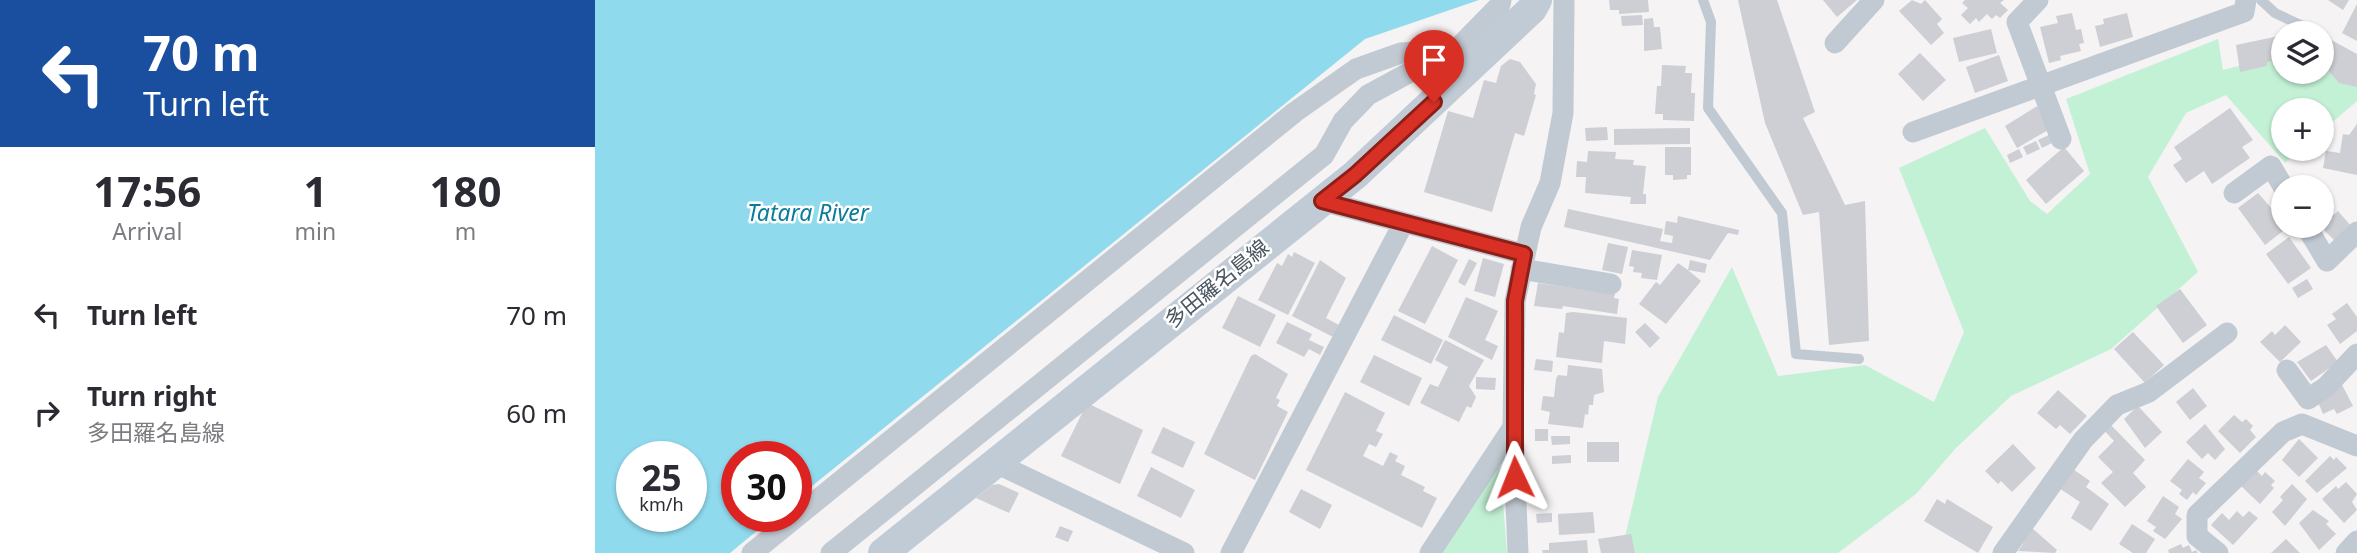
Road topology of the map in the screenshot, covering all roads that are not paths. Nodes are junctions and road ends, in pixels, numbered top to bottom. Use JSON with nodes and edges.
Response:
{"nodes":[{"id":1,"x":1538,"y":0,"type":"edge"},
{"id":2,"x":1564,"y":0,"type":"edge"},
{"id":3,"x":1703,"y":0,"type":"edge"},
{"id":4,"x":1874,"y":0,"type":"edge"},
{"id":5,"x":2038,"y":0,"type":"edge"},
{"id":6,"x":2246,"y":0,"type":"edge"},
{"id":7,"x":2260,"y":0,"type":"edge"},
{"id":8,"x":1505,"y":3,"type":"edge"},
{"id":9,"x":2292,"y":21,"type":"edge"},
{"id":10,"x":1835,"y":43,"type":"dead end"},
{"id":11,"x":1457,"y":50,"type":"junction"},
{"id":12,"x":2041,"y":86,"type":"junction"},
{"id":13,"x":1913,"y":132,"type":"dead end"},
{"id":14,"x":2061,"y":139,"type":"dead end"},
{"id":15,"x":2276,"y":175,"type":"edge"},
{"id":16,"x":2234,"y":193,"type":"dead end"},
{"id":17,"x":1322,"y":201,"type":"junction"},
{"id":18,"x":1403,"y":224,"type":"junction"},
{"id":19,"x":2357,"y":232,"type":"edge"},
{"id":20,"x":2314,"y":238,"type":"edge"},
{"id":21,"x":1523,"y":261,"type":"junction"},
{"id":22,"x":1611,"y":284,"type":"dead end"},
{"id":23,"x":2227,"y":333,"type":"dead end"},
{"id":24,"x":2357,"y":354,"type":"edge"},
{"id":25,"x":1859,"y":359,"type":"dead end"},
{"id":26,"x":2287,"y":370,"type":"dead end"},
{"id":27,"x":1513,"y":427,"type":"junction"},
{"id":28,"x":2357,"y":446,"type":"edge"},
{"id":29,"x":994,"y":462,"type":"junction"},
{"id":30,"x":2357,"y":541,"type":"edge"},
{"id":31,"x":752,"y":553,"type":"edge"},
{"id":32,"x":831,"y":553,"type":"edge"},
{"id":33,"x":883,"y":553,"type":"edge"},
{"id":34,"x":1184,"y":553,"type":"edge"},
{"id":35,"x":1231,"y":553,"type":"edge"},
{"id":36,"x":1430,"y":553,"type":"edge"},
{"id":37,"x":1518,"y":553,"type":"edge"},
{"id":38,"x":2003,"y":553,"type":"edge"},
{"id":39,"x":2218,"y":553,"type":"edge"},
{"id":40,"x":2346,"y":553,"type":"edge"}],
"edges":[{"from":1,"to":17,"type":"main road","name":"多田羅名島線"},
{"from":2,"to":21,"type":"street"},
{"from":3,"to":25,"type":"lane"},
{"from":4,"to":10,"type":"street"},
{"from":5,"to":12,"type":"street"},
{"from":6,"to":12,"type":"street"},
{"from":7,"to":9,"type":"lane"},
{"from":8,"to":11,"type":"street"},
{"from":11,"to":31,"type":"street"},
{"from":11,"to":32,"type":"street"},
{"from":12,"to":13,"type":"street"},
{"from":12,"to":14,"type":"street"},
{"from":15,"to":16,"type":"street"},
{"from":17,"to":18,"type":"street"},
{"from":17,"to":29,"type":"main road","name":"多田羅名島線"},
{"from":18,"to":21,"type":"street"},
{"from":18,"to":35,"type":"street"},
{"from":19,"to":20,"type":"street"},
{"from":21,"to":22,"type":"street"},
{"from":21,"to":27,"type":"street"},
{"from":23,"to":38,"type":"street"},
{"from":24,"to":26,"type":"street"},
{"from":27,"to":36,"type":"street"},
{"from":27,"to":37,"type":"street"},
{"from":28,"to":39,"type":"street"},
{"from":29,"to":33,"type":"main road","name":"多田羅名島線"},
{"from":29,"to":34,"type":"street"},
{"from":30,"to":40,"type":"street"}]}
